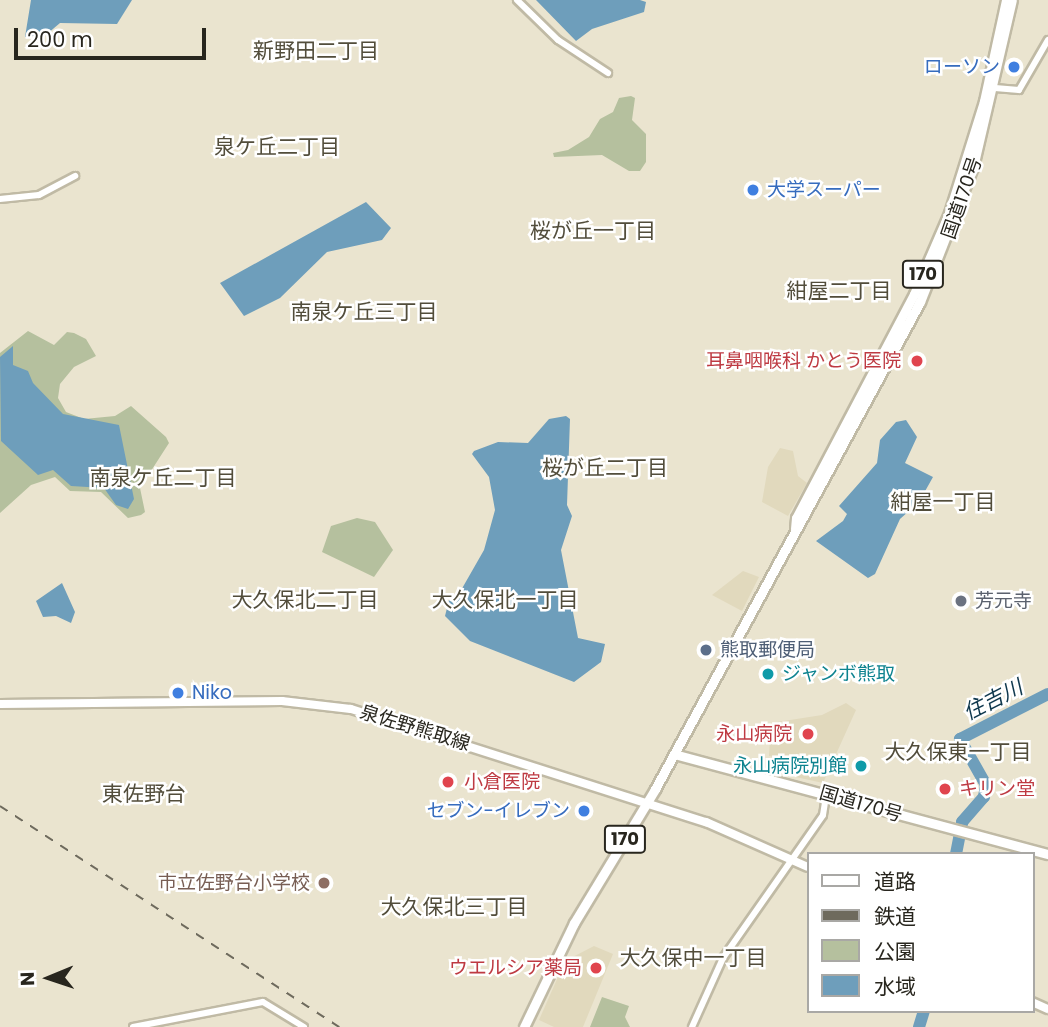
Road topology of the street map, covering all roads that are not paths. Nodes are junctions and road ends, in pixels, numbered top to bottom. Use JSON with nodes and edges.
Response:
{"nodes":[{"id":1,"x":517,"y":0,"type":"edge"},
{"id":2,"x":1006,"y":0,"type":"edge"},
{"id":3,"x":1012,"y":0,"type":"edge"},
{"id":4,"x":1048,"y":40,"type":"edge"},
{"id":5,"x":608,"y":73,"type":"dead end"},
{"id":6,"x":995,"y":88,"type":"junction"},
{"id":7,"x":75,"y":176,"type":"dead end"},
{"id":8,"x":0,"y":199,"type":"edge"},
{"id":9,"x":795,"y":529,"type":"junction"},
{"id":10,"x":0,"y":704,"type":"edge"},
{"id":11,"x":674,"y":754,"type":"junction"},
{"id":12,"x":826,"y":795,"type":"junction"},
{"id":13,"x":646,"y":802,"type":"junction"},
{"id":14,"x":1048,"y":854,"type":"edge"},
{"id":15,"x":793,"y":858,"type":"junction"},
{"id":16,"x":806,"y":866,"type":"edge"},
{"id":17,"x":133,"y":1027,"type":"edge"},
{"id":18,"x":304,"y":1027,"type":"edge"},
{"id":19,"x":524,"y":1027,"type":"edge"},
{"id":20,"x":692,"y":1027,"type":"edge"}],
"edges":[{"from":1,"to":5,"type":"street"},
{"from":2,"to":9,"type":"highway","name":"国道170号","number":"170"},
{"from":3,"to":6,"type":"highway","name":"国道170号","number":"170"},
{"from":4,"to":6,"type":"street"},
{"from":6,"to":9,"type":"highway","name":"国道170号","number":"170"},
{"from":7,"to":8,"type":"street"},
{"from":9,"to":11,"type":"highway","name":"国道170号","number":"170"},
{"from":10,"to":13,"type":"main road","name":"泉佐野熊取線"},
{"from":11,"to":12,"type":"highway","name":"国道170号"},
{"from":11,"to":13,"type":"highway","name":"国道170号","number":"170"},
{"from":12,"to":14,"type":"highway","name":"国道170号"},
{"from":12,"to":15,"type":"street"},
{"from":13,"to":15,"type":"main road","name":"泉佐野熊取線"},
{"from":13,"to":19,"type":"highway","name":"国道170号","number":"170"},
{"from":15,"to":16,"type":"main road","name":"泉佐野熊取線"},
{"from":15,"to":20,"type":"street"},
{"from":17,"to":18,"type":"street"}]}
